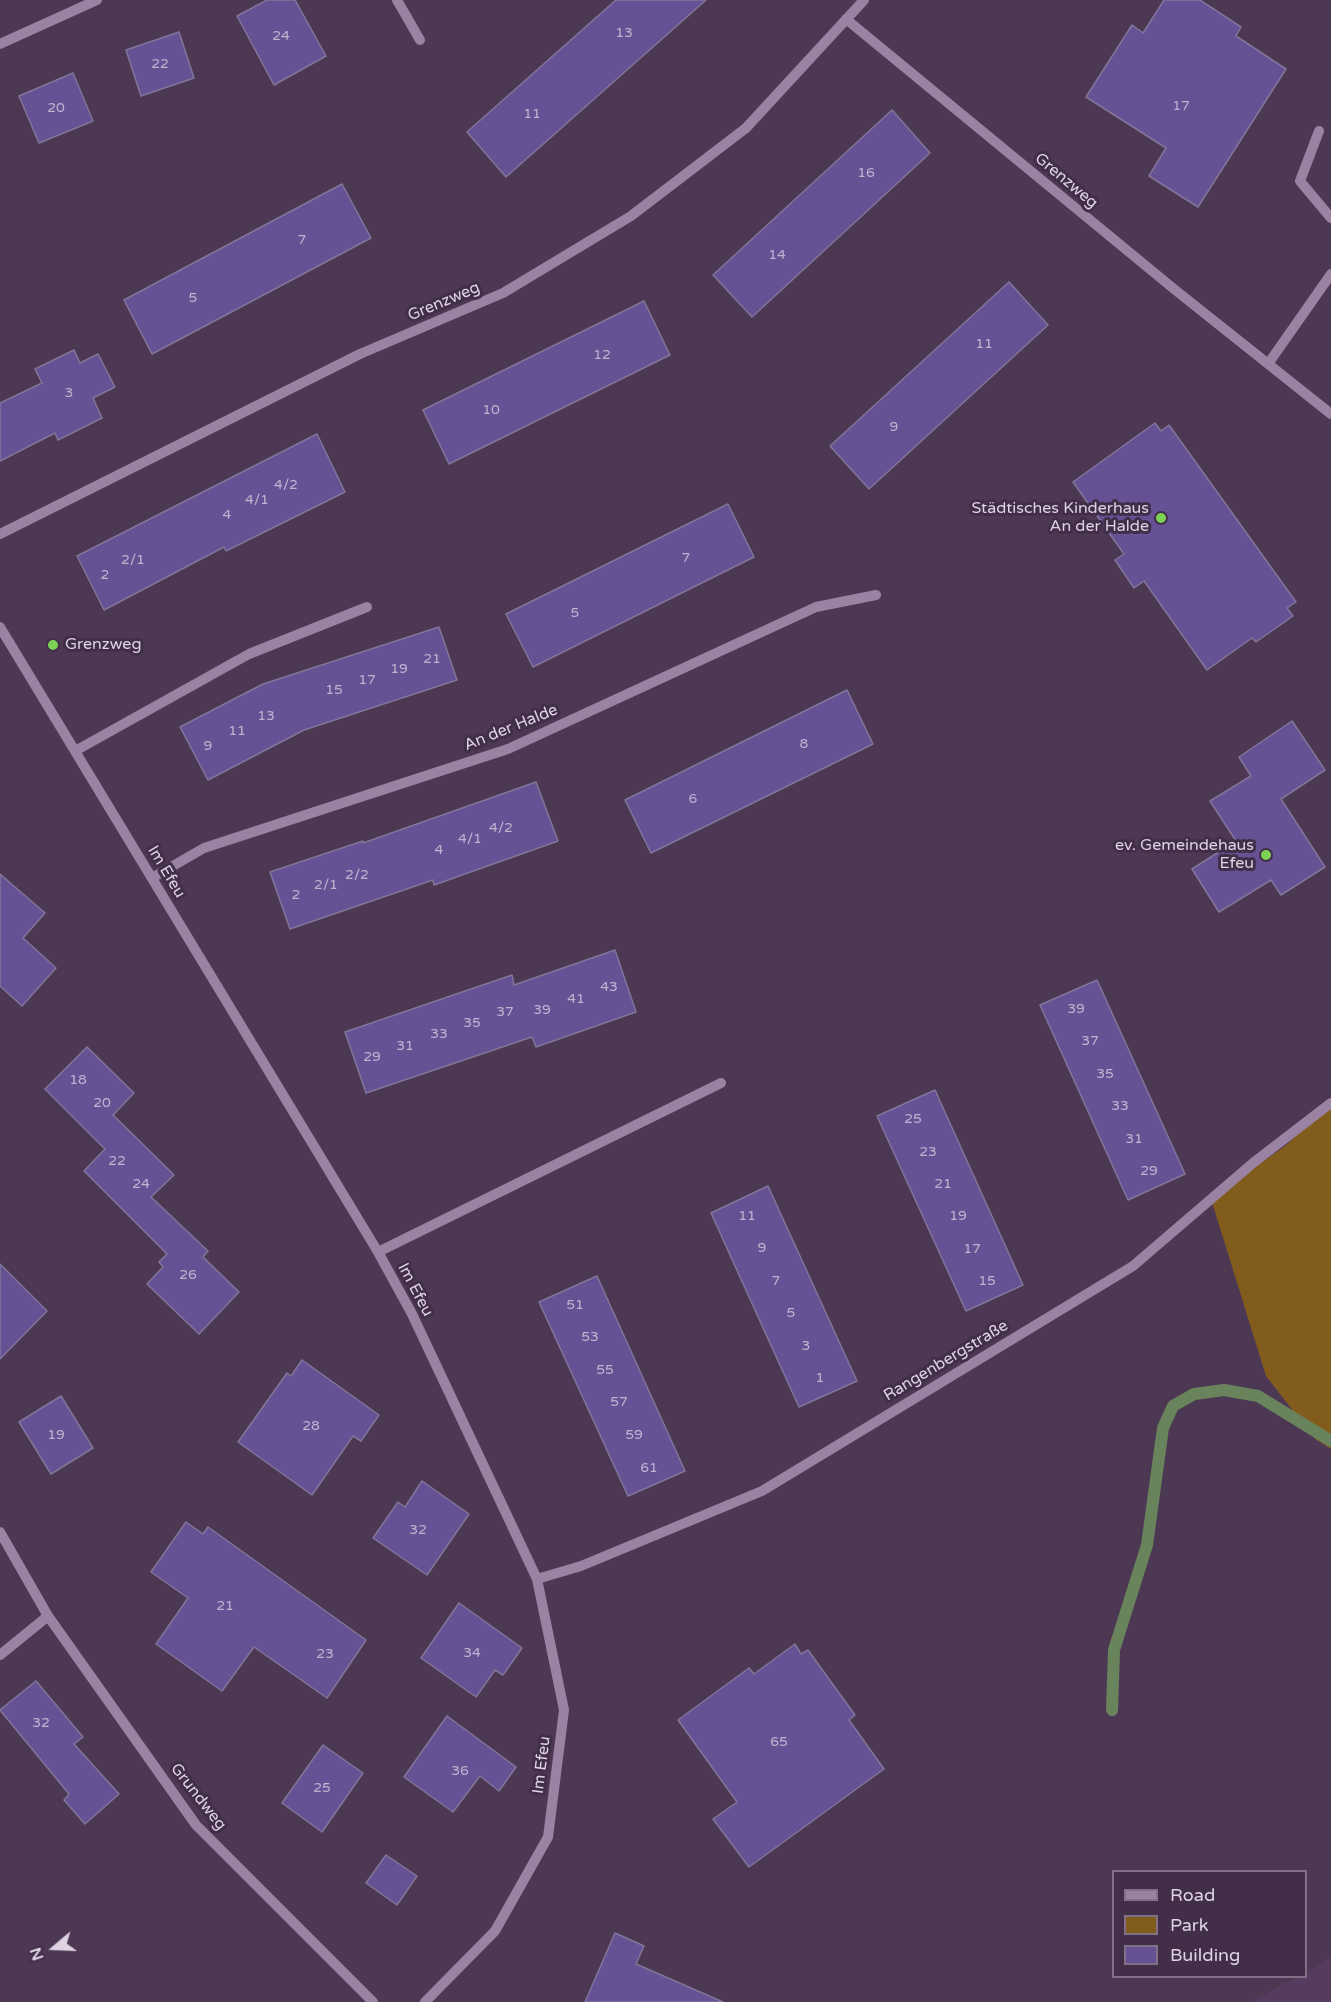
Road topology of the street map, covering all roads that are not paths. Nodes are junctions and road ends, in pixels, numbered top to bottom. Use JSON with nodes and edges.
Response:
{"nodes":[{"id":1,"x":97,"y":0,"type":"edge"},
{"id":2,"x":397,"y":0,"type":"edge"},
{"id":3,"x":864,"y":0,"type":"edge"},
{"id":4,"x":846,"y":19,"type":"junction"},
{"id":5,"x":420,"y":40,"type":"dead end"},
{"id":6,"x":0,"y":45,"type":"edge"},
{"id":7,"x":1319,"y":131,"type":"dead end"},
{"id":8,"x":1331,"y":218,"type":"edge"},
{"id":9,"x":1331,"y":274,"type":"edge"},
{"id":10,"x":1268,"y":364,"type":"junction"},
{"id":11,"x":1331,"y":414,"type":"edge"},
{"id":12,"x":0,"y":534,"type":"edge"},
{"id":13,"x":876,"y":595,"type":"dead end"},
{"id":14,"x":367,"y":607,"type":"dead end"},
{"id":15,"x":0,"y":627,"type":"edge"},
{"id":16,"x":75,"y":751,"type":"junction"},
{"id":17,"x":152,"y":878,"type":"junction"},
{"id":18,"x":721,"y":1083,"type":"dead end"},
{"id":19,"x":1331,"y":1103,"type":"edge"},
{"id":20,"x":378,"y":1252,"type":"junction"},
{"id":21,"x":0,"y":1532,"type":"edge"},
{"id":22,"x":537,"y":1579,"type":"junction"},
{"id":23,"x":48,"y":1616,"type":"junction"},
{"id":24,"x":0,"y":1655,"type":"edge"},
{"id":25,"x":373,"y":2002,"type":"edge"},
{"id":26,"x":425,"y":2002,"type":"edge"}],
"edges":[{"from":1,"to":6,"type":"street"},
{"from":2,"to":5,"type":"street"},
{"from":3,"to":4,"type":"street","name":"Grenzweg"},
{"from":4,"to":10,"type":"street","name":"Grenzweg"},
{"from":4,"to":12,"type":"street","name":"Grenzweg"},
{"from":7,"to":8,"type":"street"},
{"from":9,"to":10,"type":"street"},
{"from":10,"to":11,"type":"street","name":"Grenzweg"},
{"from":13,"to":17,"type":"street","name":"An der Halde"},
{"from":14,"to":16,"type":"street"},
{"from":15,"to":16,"type":"street","name":"Im Efeu"},
{"from":16,"to":17,"type":"street","name":"Im Efeu"},
{"from":17,"to":20,"type":"street","name":"Im Efeu"},
{"from":18,"to":20,"type":"street"},
{"from":19,"to":22,"type":"street","name":"Rangenbergstraße"},
{"from":20,"to":22,"type":"street","name":"Im Efeu"},
{"from":21,"to":23,"type":"street","name":"Grundweg"},
{"from":22,"to":26,"type":"street","name":"Im Efeu"},
{"from":23,"to":24,"type":"street"},
{"from":23,"to":25,"type":"street","name":"Grundweg"}]}
